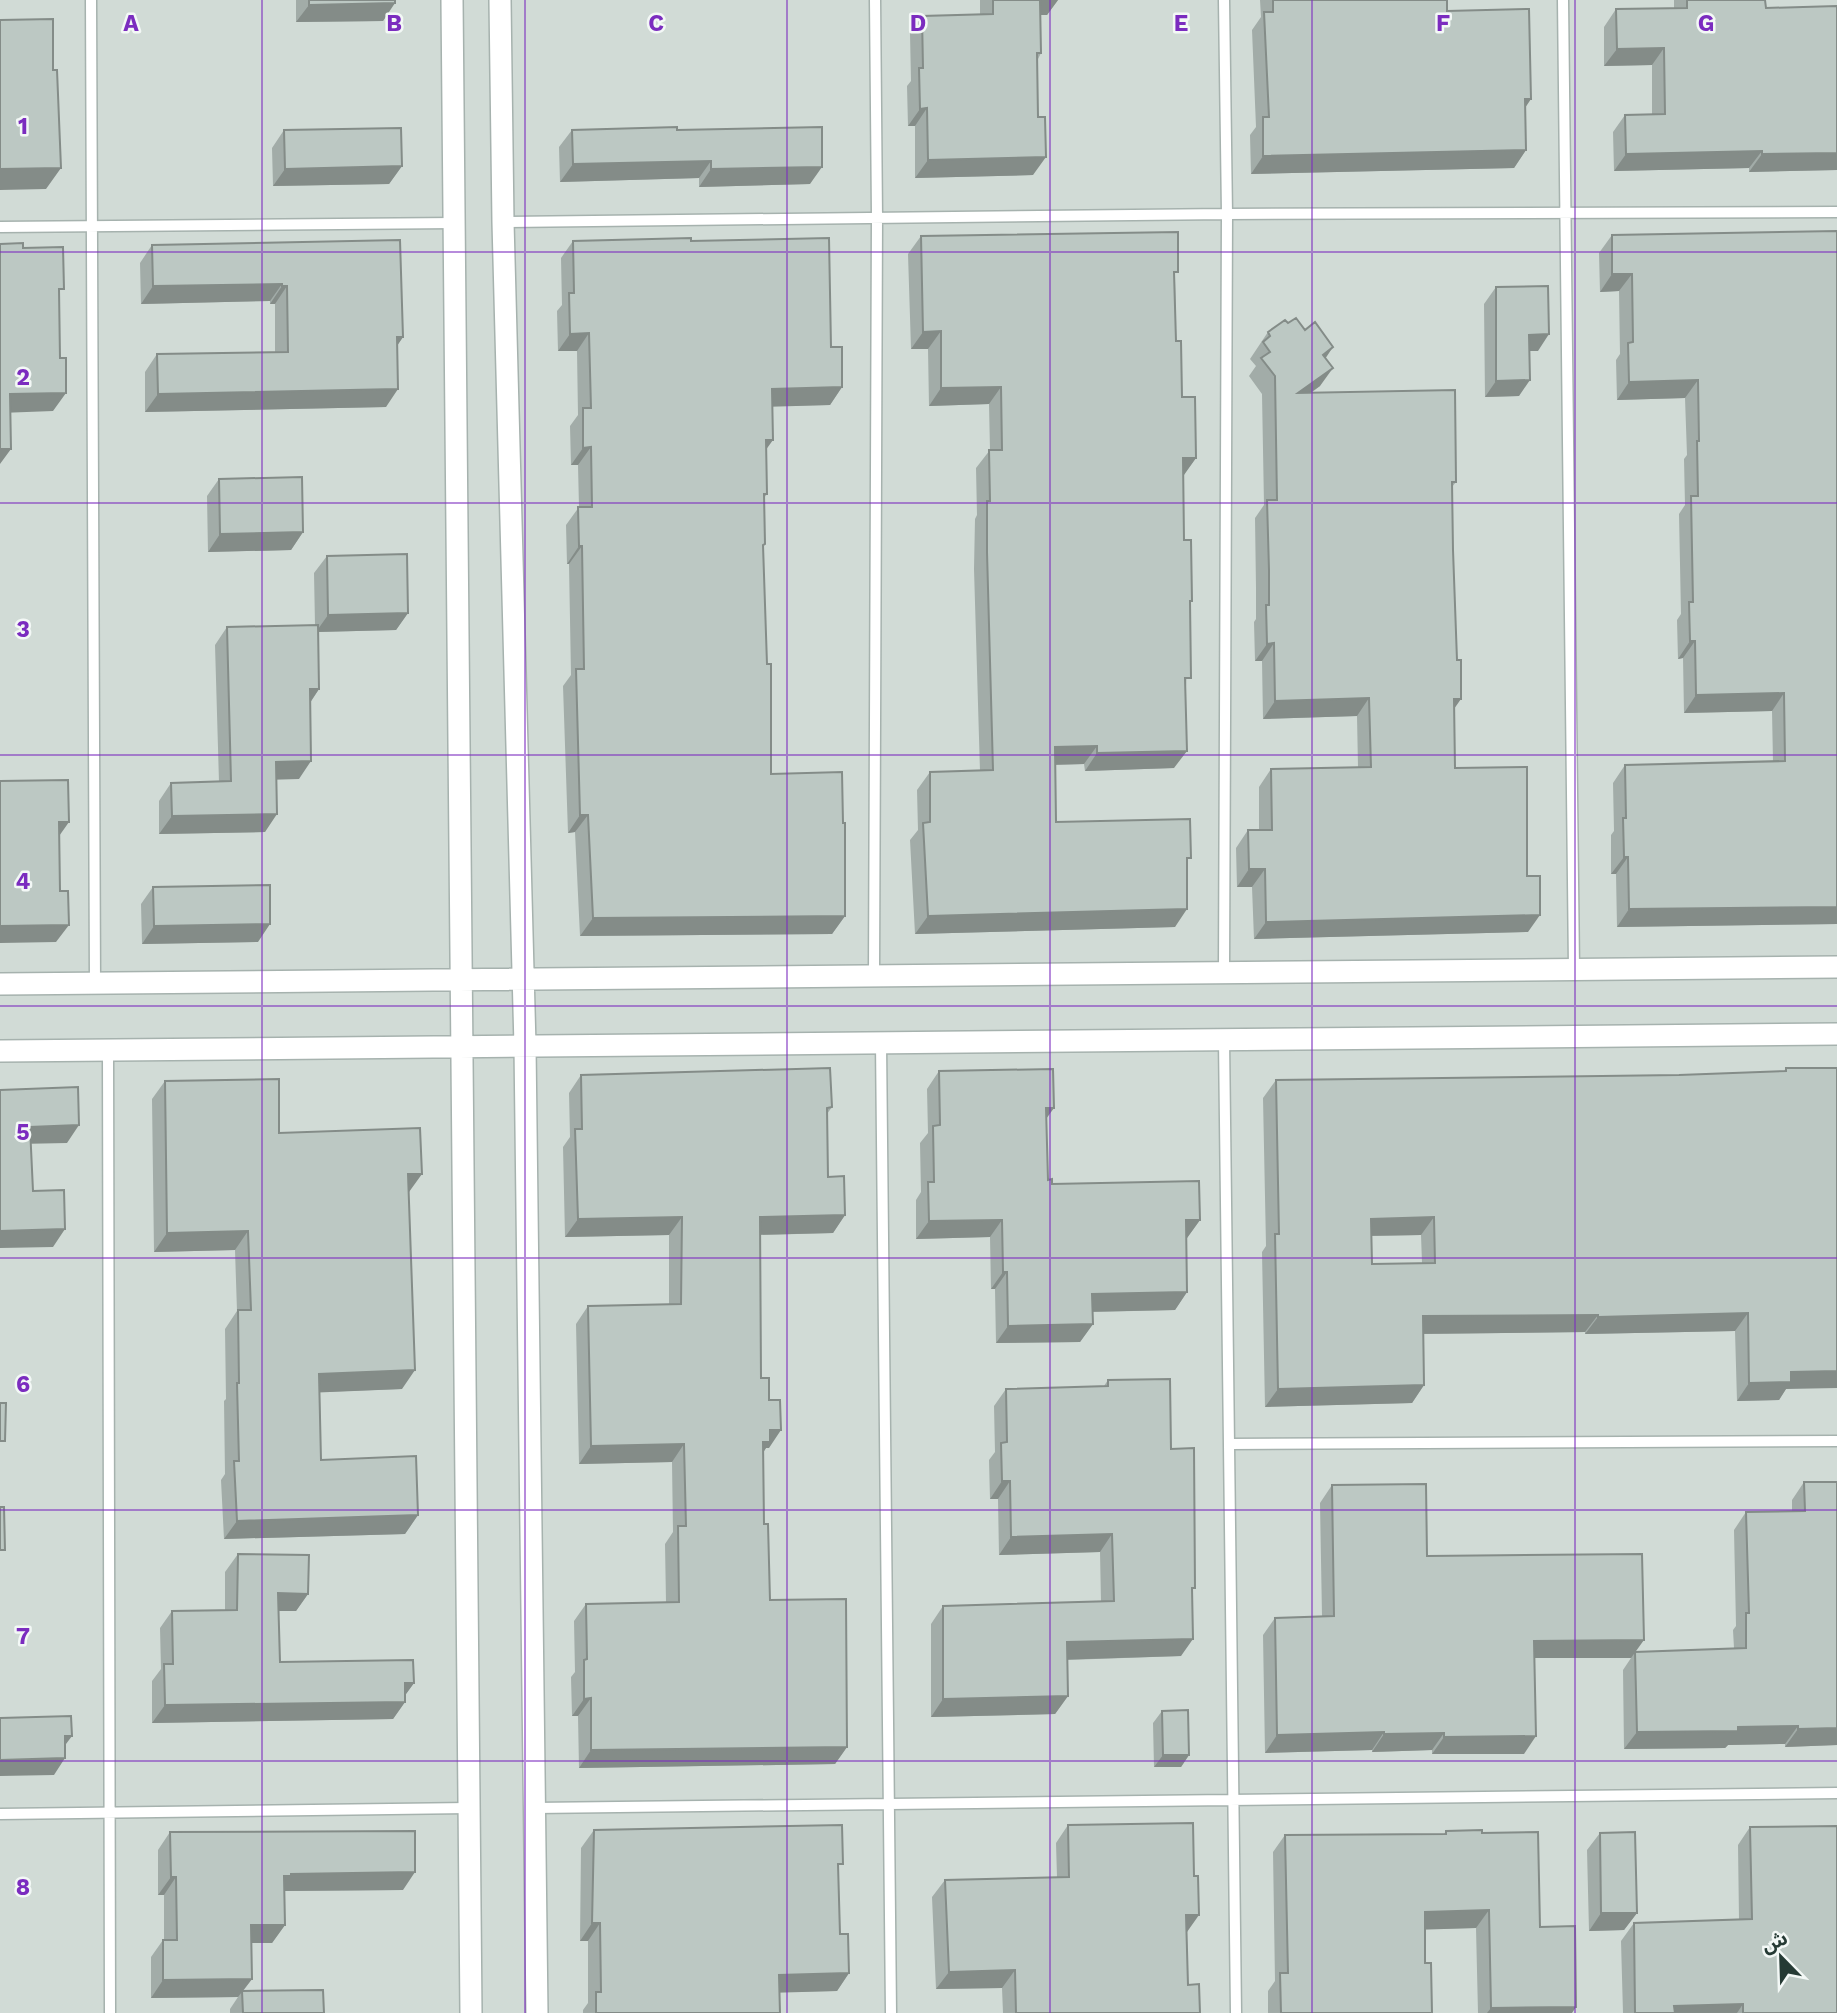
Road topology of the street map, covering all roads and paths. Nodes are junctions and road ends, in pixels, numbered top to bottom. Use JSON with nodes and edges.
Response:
{"nodes":[{"id":1,"x":91,"y":0,"type":"edge"},
{"id":2,"x":452,"y":0,"type":"edge"},
{"id":3,"x":500,"y":0,"type":"edge"},
{"id":4,"x":875,"y":0,"type":"edge"},
{"id":5,"x":1224,"y":0,"type":"edge"},
{"id":6,"x":1563,"y":0,"type":"edge"},
{"id":7,"x":1837,"y":212,"type":"edge"},
{"id":8,"x":1565,"y":213,"type":"junction"},
{"id":9,"x":1227,"y":214,"type":"junction"},
{"id":10,"x":877,"y":217,"type":"junction"},
{"id":11,"x":503,"y":222,"type":"junction"},
{"id":12,"x":456,"y":223,"type":"junction"},
{"id":13,"x":91,"y":226,"type":"junction"},
{"id":14,"x":0,"y":227,"type":"edge"},
{"id":15,"x":1837,"y":967,"type":"edge"},
{"id":16,"x":1574,"y":969,"type":"junction"},
{"id":17,"x":1224,"y":972,"type":"junction"},
{"id":18,"x":874,"y":976,"type":"junction"},
{"id":19,"x":522,"y":979,"type":"junction"},
{"id":20,"x":462,"y":980,"type":"junction"},
{"id":21,"x":96,"y":983,"type":"junction"},
{"id":22,"x":0,"y":984,"type":"edge"},
{"id":23,"x":1837,"y":1034,"type":"edge"},
{"id":24,"x":1224,"y":1040,"type":"junction"},
{"id":25,"x":881,"y":1043,"type":"junction"},
{"id":26,"x":525,"y":1046,"type":"junction"},
{"id":27,"x":463,"y":1047,"type":"junction"},
{"id":28,"x":108,"y":1050,"type":"junction"},
{"id":29,"x":0,"y":1051,"type":"edge"},
{"id":30,"x":1837,"y":1441,"type":"edge"},
{"id":31,"x":1230,"y":1444,"type":"junction"},
{"id":32,"x":1837,"y":1793,"type":"edge"},
{"id":33,"x":1235,"y":1800,"type":"junction"},
{"id":34,"x":889,"y":1804,"type":"junction"},
{"id":35,"x":469,"y":1808,"type":"junction"},
{"id":36,"x":535,"y":1808,"type":"junction"},
{"id":37,"x":110,"y":1812,"type":"junction"},
{"id":38,"x":0,"y":1814,"type":"edge"},
{"id":39,"x":110,"y":2013,"type":"edge"},
{"id":40,"x":471,"y":2013,"type":"edge"},
{"id":41,"x":537,"y":2013,"type":"edge"},
{"id":42,"x":891,"y":2013,"type":"edge"},
{"id":43,"x":1237,"y":2013,"type":"edge"}],
"edges":[{"from":1,"to":13,"type":"lane"},
{"from":2,"to":12,"type":"street"},
{"from":3,"to":11,"type":"street"},
{"from":4,"to":10,"type":"lane"},
{"from":5,"to":9,"type":"lane"},
{"from":6,"to":8,"type":"lane"},
{"from":7,"to":8,"type":"lane"},
{"from":8,"to":9,"type":"lane"},
{"from":8,"to":16,"type":"lane"},
{"from":9,"to":10,"type":"lane"},
{"from":9,"to":17,"type":"lane"},
{"from":10,"to":11,"type":"lane"},
{"from":10,"to":18,"type":"lane"},
{"from":11,"to":19,"type":"street"},
{"from":12,"to":13,"type":"lane"},
{"from":12,"to":20,"type":"street"},
{"from":13,"to":14,"type":"lane"},
{"from":13,"to":21,"type":"lane"},
{"from":15,"to":16,"type":"street"},
{"from":16,"to":17,"type":"street"},
{"from":17,"to":18,"type":"street"},
{"from":18,"to":19,"type":"street"},
{"from":19,"to":20,"type":"street"},
{"from":19,"to":26,"type":"street"},
{"from":20,"to":21,"type":"street"},
{"from":20,"to":27,"type":"street"},
{"from":21,"to":22,"type":"street"},
{"from":23,"to":24,"type":"street"},
{"from":24,"to":25,"type":"street"},
{"from":24,"to":31,"type":"lane"},
{"from":25,"to":26,"type":"street"},
{"from":25,"to":34,"type":"lane"},
{"from":26,"to":27,"type":"street"},
{"from":26,"to":36,"type":"street"},
{"from":27,"to":28,"type":"street"},
{"from":27,"to":35,"type":"street"},
{"from":28,"to":29,"type":"street"},
{"from":28,"to":37,"type":"lane"},
{"from":30,"to":31,"type":"lane"},
{"from":31,"to":33,"type":"lane"},
{"from":32,"to":33,"type":"lane"},
{"from":33,"to":34,"type":"lane"},
{"from":33,"to":43,"type":"lane"},
{"from":34,"to":36,"type":"lane"},
{"from":34,"to":42,"type":"lane"},
{"from":35,"to":37,"type":"lane"},
{"from":35,"to":40,"type":"street"},
{"from":36,"to":41,"type":"street"},
{"from":37,"to":38,"type":"lane"},
{"from":37,"to":39,"type":"lane"}]}
